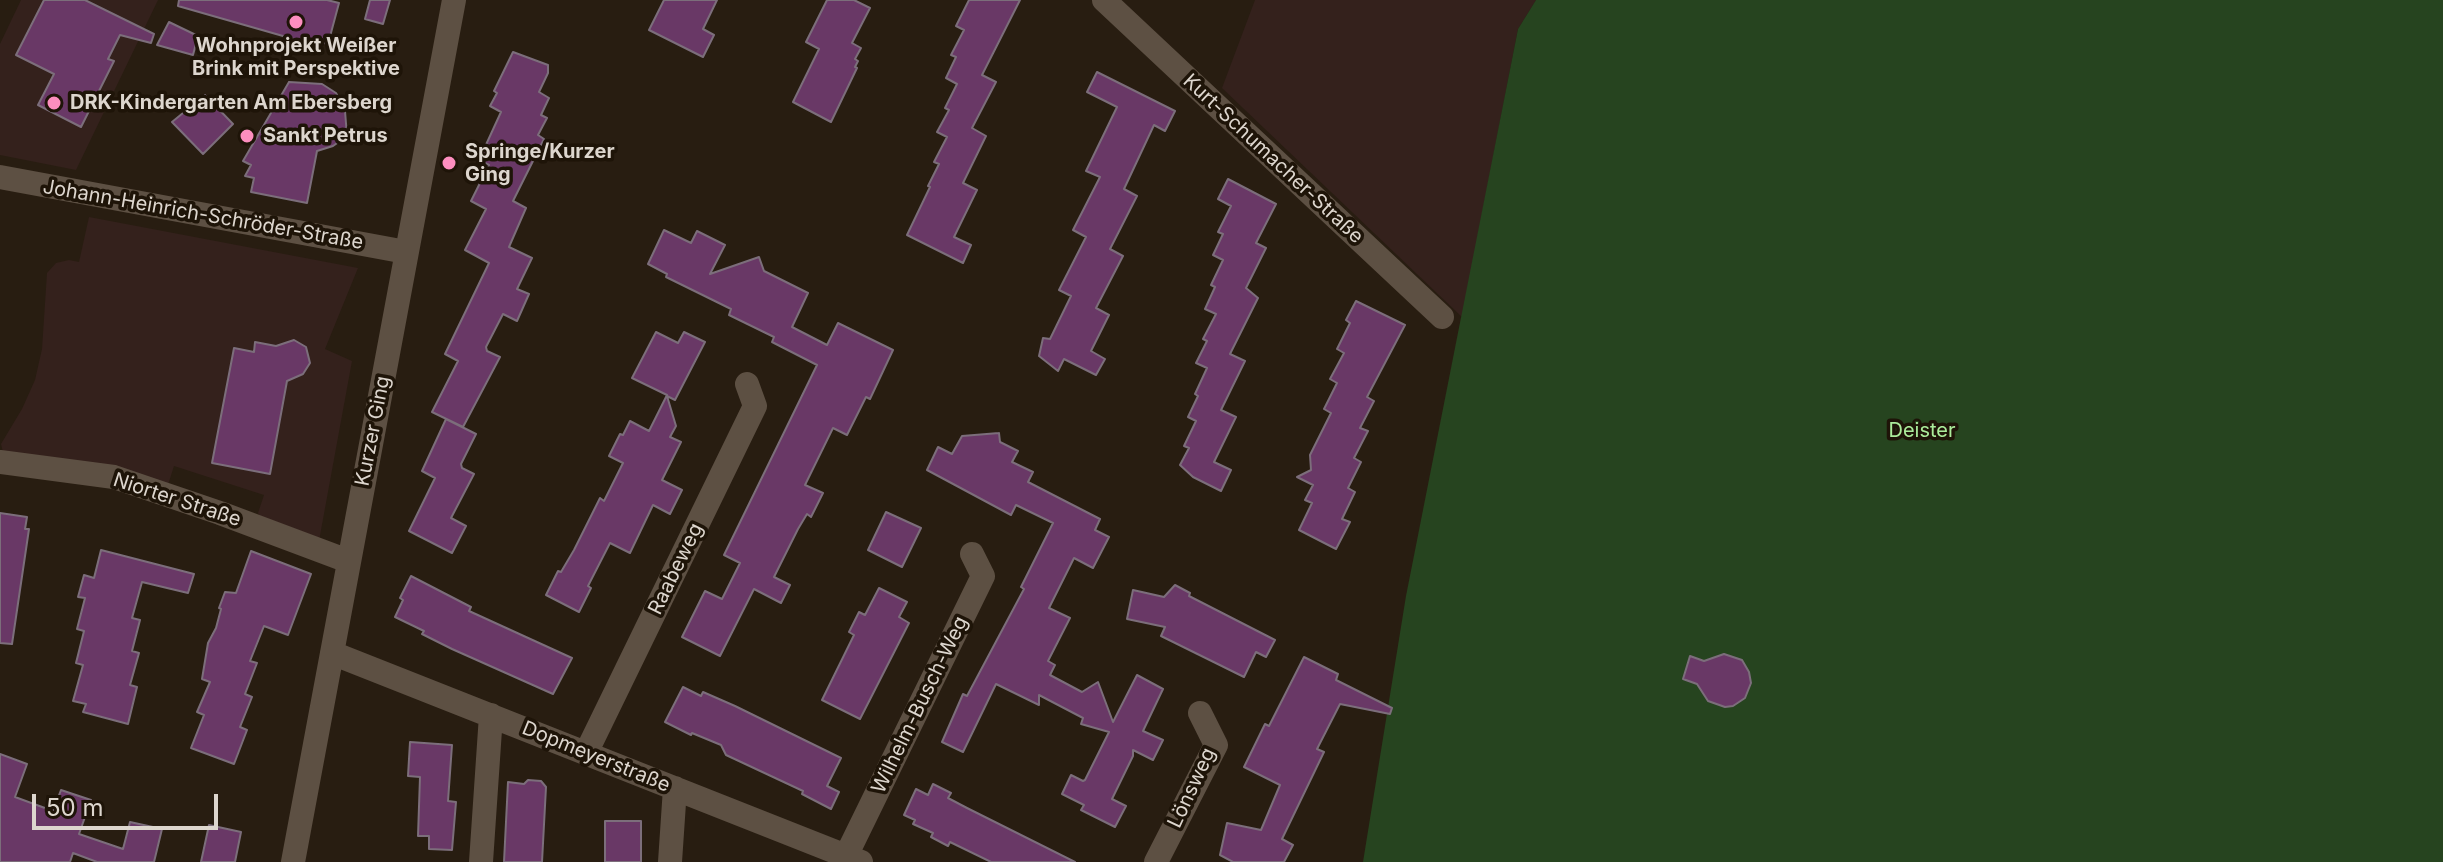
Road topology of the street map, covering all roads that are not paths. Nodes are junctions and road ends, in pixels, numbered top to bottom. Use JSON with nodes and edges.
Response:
{"nodes":[{"id":1,"x":454,"y":0,"type":"edge"},
{"id":2,"x":1104,"y":0,"type":"edge"},
{"id":3,"x":0,"y":177,"type":"edge"},
{"id":4,"x":406,"y":252,"type":"junction"},
{"id":5,"x":1442,"y":317,"type":"dead end"},
{"id":6,"x":747,"y":384,"type":"dead end"},
{"id":7,"x":0,"y":462,"type":"edge"},
{"id":8,"x":972,"y":554,"type":"dead end"},
{"id":9,"x":348,"y":561,"type":"junction"},
{"id":10,"x":332,"y":653,"type":"junction"},
{"id":11,"x":1200,"y":713,"type":"dead end"},
{"id":12,"x":491,"y":715,"type":"junction"},
{"id":13,"x":586,"y":753,"type":"junction"},
{"id":14,"x":675,"y":788,"type":"junction"},
{"id":15,"x":854,"y":859,"type":"edge"},
{"id":16,"x":293,"y":862,"type":"edge"},
{"id":17,"x":481,"y":862,"type":"edge"},
{"id":18,"x":670,"y":862,"type":"edge"},
{"id":19,"x":1156,"y":862,"type":"edge"}],
"edges":[{"from":1,"to":4,"type":"street","name":"Kurzer Ging"},
{"from":2,"to":5,"type":"street","name":"Kurt-Schumacher-Straße"},
{"from":3,"to":4,"type":"street","name":"Johann-Heinrich-Schröder-Straße"},
{"from":4,"to":9,"type":"street","name":"Kurzer Ging"},
{"from":6,"to":13,"type":"street","name":"Raabeweg"},
{"from":7,"to":9,"type":"street","name":"Niorter Straße"},
{"from":8,"to":15,"type":"street","name":"Wilhelm-Busch-Weg"},
{"from":9,"to":10,"type":"street","name":"Kurzer Ging"},
{"from":10,"to":12,"type":"street","name":"Dopmeyerstraße"},
{"from":10,"to":16,"type":"street","name":"Kurzer Ging"},
{"from":11,"to":19,"type":"street","name":"Lönsweg"},
{"from":12,"to":13,"type":"street","name":"Dopmeyerstraße"},
{"from":12,"to":17,"type":"street"},
{"from":13,"to":14,"type":"street","name":"Dopmeyerstraße"},
{"from":14,"to":15,"type":"street","name":"Dopmeyerstraße"},
{"from":14,"to":18,"type":"street"}]}
